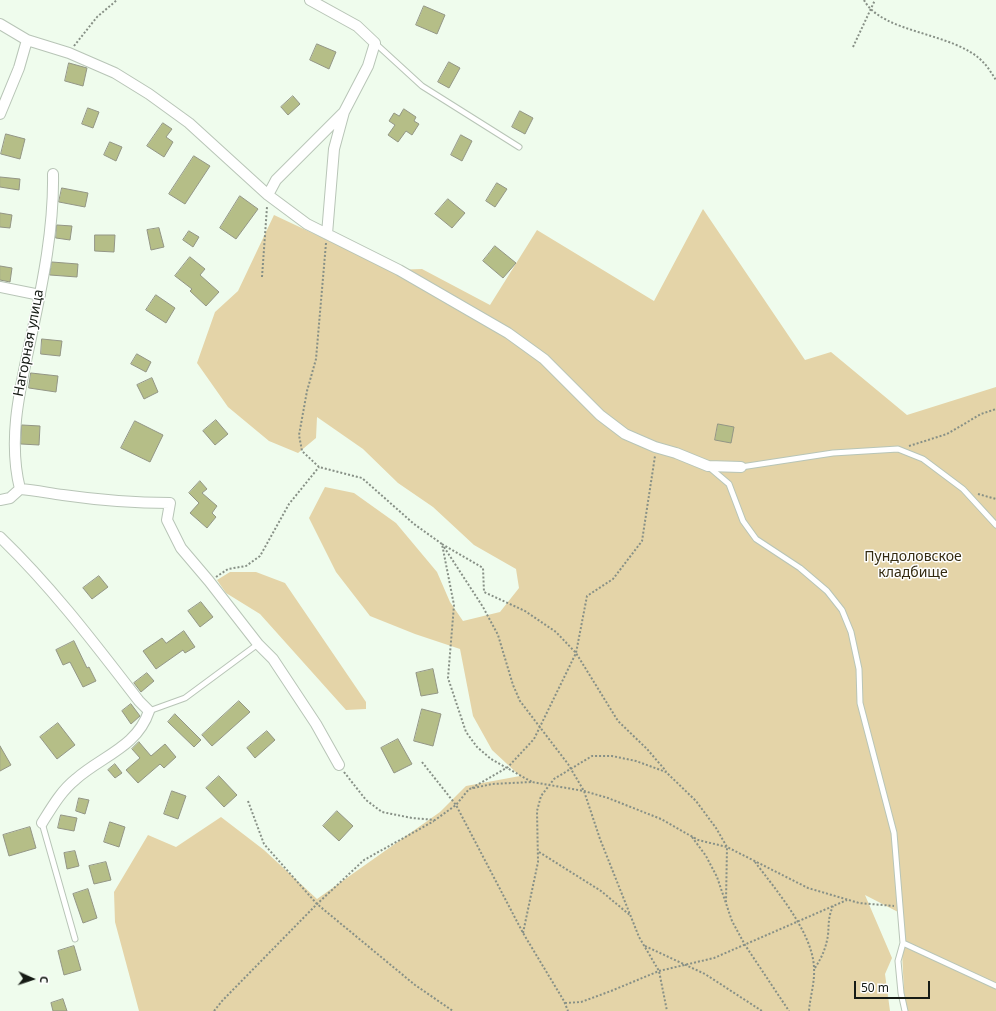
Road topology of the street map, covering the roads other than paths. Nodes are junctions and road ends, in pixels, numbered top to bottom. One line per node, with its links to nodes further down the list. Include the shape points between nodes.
1 (310, 0): 4 (street, via 357,26)
2 (0, 24): 3 (street)
3 (27, 40): 6 (street, via 20,68); 9 (street, via 69,53 115,73 149,94 189,123)
4 (375, 43): 5 (street, via 368,66); 7 (lane, via 422,86)
5 (344, 112): 9 (street, via 276,180); 10 (street, via 334,149)
6 (0, 114)
7 (519, 147)
8 (53, 174): 12 (street, Нагорная улица, via 53,206)
9 (268, 195): 10 (street, via 308,224)
10 (327, 234): 13 (street, via 399,270 508,333 544,359 600,415 625,434)
11 (0, 287): 12 (street)
12 (40, 295): 15 (street, Нагорная улица, via 15,416 16,473)
13 (708, 466): 14 (street); 24 (lane, via 729,484 743,521 756,539 800,568 827,591 842,610 853,639 859,669 860,703 894,833)
14 (741, 467): 17 (lane, via 833,453 898,449 923,459 963,489)
15 (20, 489): 16 (street, via 10,498); 19 (street, via 134,503 170,503 167,520 181,548)
16 (0, 500)
17 (996, 525)
18 (0, 537): 20 (street, via 56,596 138,702)
19 (258, 644): 20 (lane, via 185,698); 21 (street, via 282,672)
20 (149, 711): 22 (street, via 144,724 129,742 76,779 60,795)
21 (339, 765)
22 (42, 823): 23 (lane)
23 (75, 939)
24 (904, 943): 25 (lane); 26 (lane, via 898,961 900,993)
25 (996, 986)
26 (905, 1011)

